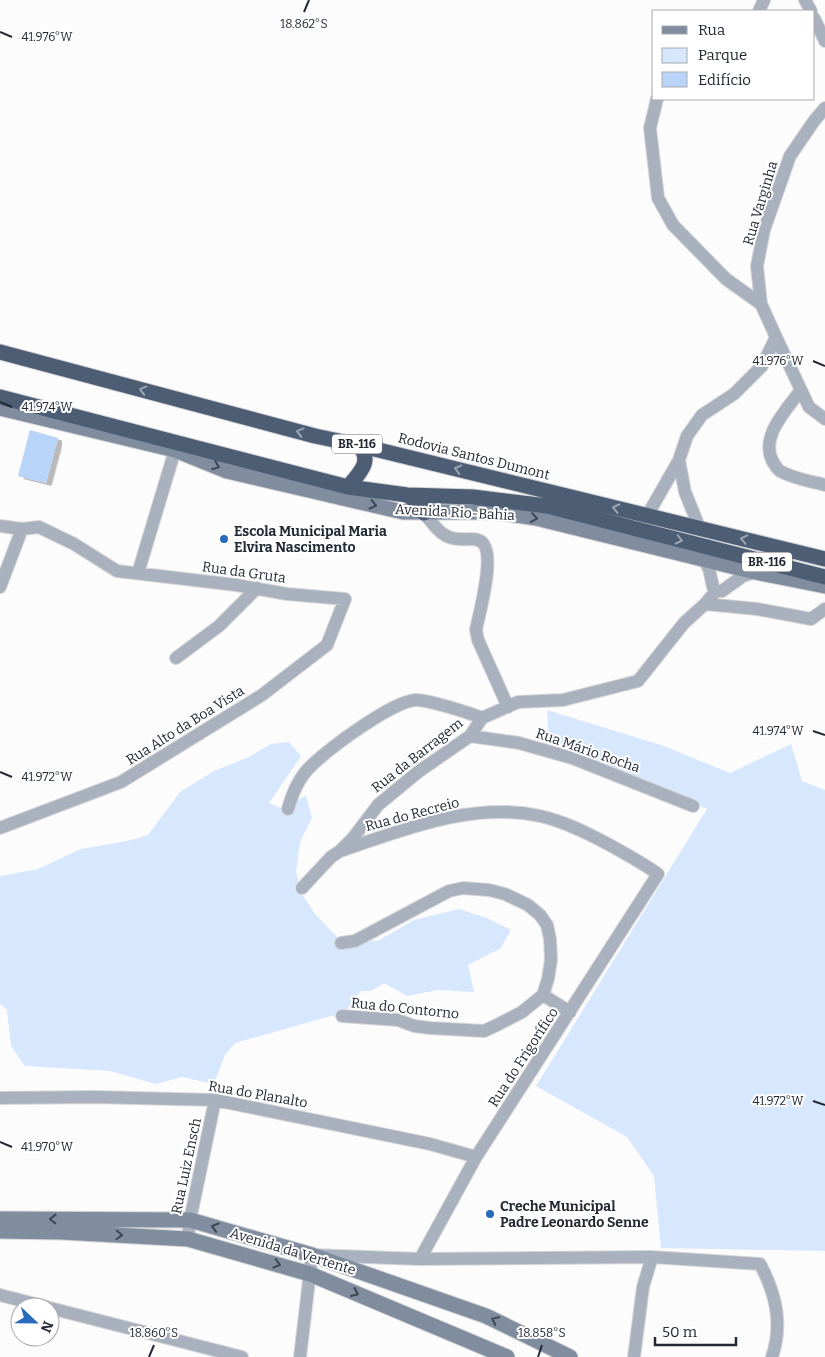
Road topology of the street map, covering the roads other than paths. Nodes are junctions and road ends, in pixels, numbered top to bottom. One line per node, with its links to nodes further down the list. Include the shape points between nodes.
1 (815, 20): 2 (street)
2 (825, 41)
3 (657, 100): 5 (street, via 650,128 658,198 673,225 726,279)
4 (825, 108): 5 (street, Rua Varginha, via 790,156 764,230 757,266)
5 (762, 304): 6 (street, Rua Varginha)
6 (776, 337): 8 (street, Rua Varginha); 14 (street, via 762,366 734,394 702,415 687,436)
7 (0, 352): 12 (highway, Rodovia Santos Dumont / BR-116, one-way to 7)
8 (801, 390): 11 (street, Rua Varginha, via 809,407); 15 (street, via 783,413 770,439 769,449 778,470 794,478)
9 (0, 397): 16 (highway, BR-116)
10 (0, 408): 13 (street, Avenida Rio-Bahia)
11 (825, 419)
12 (358, 445): 16 (highway, via 364,450 366,461 361,472); 19 (highway, Rodovia Santos Dumont / BR-116, one-way to 12)
13 (175, 450): 16 (street, Avenida Rio-Bahia, one-way to 16, via 227,471); 26 (street)
14 (679, 460): 19 (street); 21 (street, via 685,492)
15 (825, 485)
16 (338, 489): 17 (highway, BR-116); 18 (street, Avenida Rio-Bahia, one-way to 18, via 403,512)
17 (407, 495): 18 (highway, via 420,504); 27 (highway, BR-116, one-way to 27, via 473,497 547,506)
18 (424, 513): 23 (street, Avenida Rio-Bahia, one-way to 23, via 494,512 536,518); 36 (street, via 441,534 457,540 476,539 487,548 489,562 476,630)
19 (647, 516): 21 (highway, Rodovia Santos Dumont / BR-116)
20 (0, 526): 22 (street, Rua da Gruta)
21 (700, 529): 24 (highway, Rodovia Santos Dumont / BR-116, one-way to 21)
22 (22, 530): 26 (street, Rua da Gruta, via 39,527 117,571); 29 (street)
23 (703, 558): 25 (street, Avenida Rio-Bahia); 31 (street)
24 (825, 559)
25 (755, 572): 28 (street, Avenida Rio-Bahia); 31 (street, Rua da Barragem, via 743,576 722,591)
26 (138, 573): 30 (street, Rua da Gruta)
27 (825, 577)
28 (825, 586)
29 (0, 587)
30 (257, 588): 32 (street, Rua da Gruta, via 287,594); 35 (street, via 219,626)
31 (716, 591): 33 (street, Rua da Barragem)
32 (345, 598): 41 (street, Rua Alto da Boa Vista, via 327,644 262,696 121,782)
33 (705, 604): 34 (street, via 811,618); 36 (street, Rua da Barragem, via 684,623 638,681 563,700 518,702)
34 (825, 609)
35 (176, 658)
36 (508, 707): 37 (street, Rua da Barragem)
37 (482, 718): 38 (street, Rua da Barragem); 40 (street, via 418,700 403,703 371,720 311,766 298,784)
38 (470, 736): 39 (street, Rua Mário Rocha, via 519,743 572,758); 42 (street, Rua da Barragem, via 378,805)
39 (693, 806)
40 (288, 809)
41 (0, 828)
42 (340, 851): 43 (street, Rua do Recreio, via 457,816 518,813 539,816 581,830 639,860); 44 (street, Rua da Barragem, via 331,856)
43 (658, 874): 47 (street, Rua do Frigorífico)
44 (302, 888)
45 (341, 943): 46 (street, via 355,941 449,891 463,888 497,892 528,905 547,925 551,960)
46 (543, 995): 47 (street); 48 (street, Rua do Contorno, via 522,1012 484,1031 430,1028 398,1020)
47 (570, 1012): 51 (street, Rua do Frigorífico)
48 (342, 1016)
49 (0, 1098): 50 (street, Rua do Planalto)
50 (215, 1100): 51 (street, Rua do Planalto, via 430,1144); 53 (street, Rua Luiz Ensch)
51 (476, 1157): 58 (street, Rua do Frigorífico)
52 (0, 1219): 53 (street, Avenida da Vertente, one-way to 52)
53 (190, 1220): 55 (street, Rua Luiz Ensch); 56 (street, Avenida da Vertente, one-way to 53)
54 (0, 1232): 55 (street, Avenida da Vertente, one-way to 55)
55 (188, 1239): 59 (street, Avenida da Vertente, one-way to 59)
56 (312, 1255): 58 (street); 59 (street); 64 (street, Avenida da Vertente, one-way to 56, via 486,1316)
57 (652, 1257): 58 (street); 65 (street, via 644,1287); 66 (street, via 760,1264 777,1309 777,1343)
58 (420, 1259)
59 (310, 1274): 62 (street); 63 (street, Avenida da Vertente, one-way to 63)
60 (60, 1310): 61 (street)
61 (242, 1357)
62 (300, 1357)
63 (507, 1357)
64 (570, 1357)
65 (634, 1357)
66 (772, 1357)

